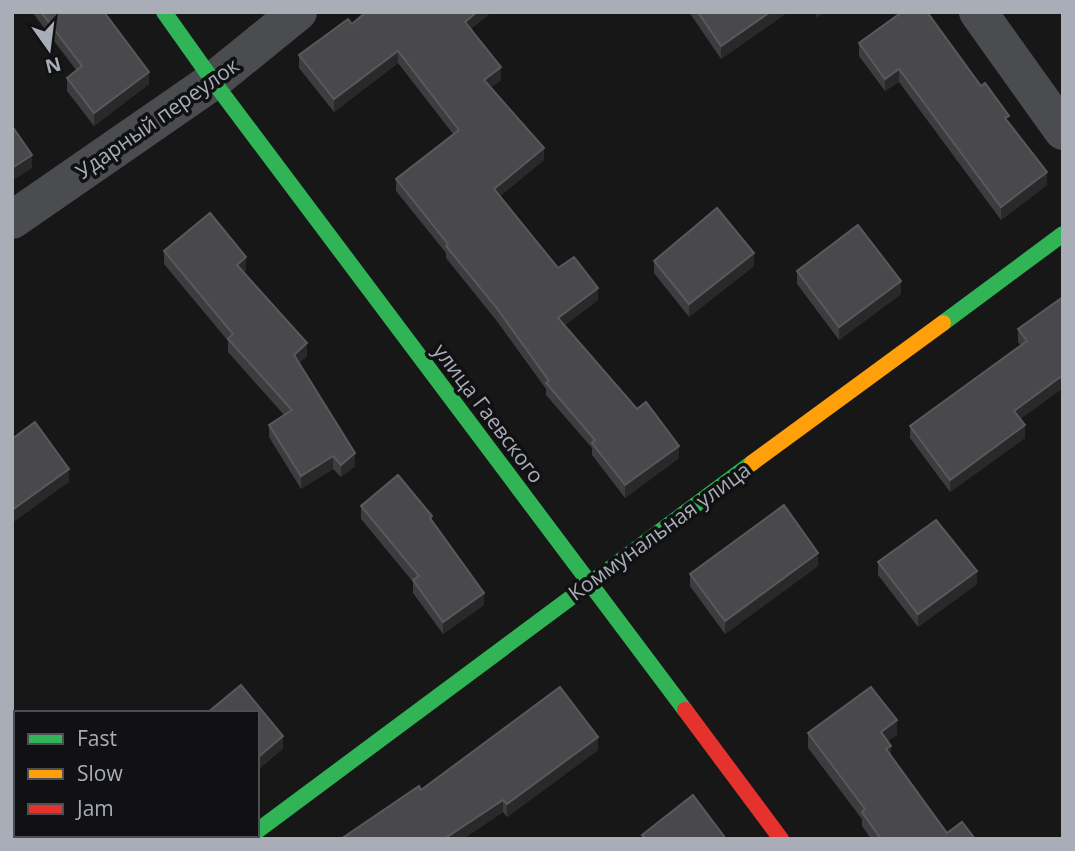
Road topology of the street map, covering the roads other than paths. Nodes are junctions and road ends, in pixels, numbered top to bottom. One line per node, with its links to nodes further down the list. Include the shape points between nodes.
1 (164, 12): 4 (main road, улица Гаевского)
2 (298, 12): 4 (street, Ударный переулок)
3 (978, 12): 5 (street)
4 (213, 81): 6 (street, Ударный переулок); 8 (main road, улица Гаевского)
5 (1063, 131)
6 (12, 220)
7 (1063, 234): 8 (main road, Коммунальная улица)
8 (589, 583): 9 (main road, Коммунальная улица); 10 (main road, улица Гаевского)
9 (259, 830)
10 (781, 839)

